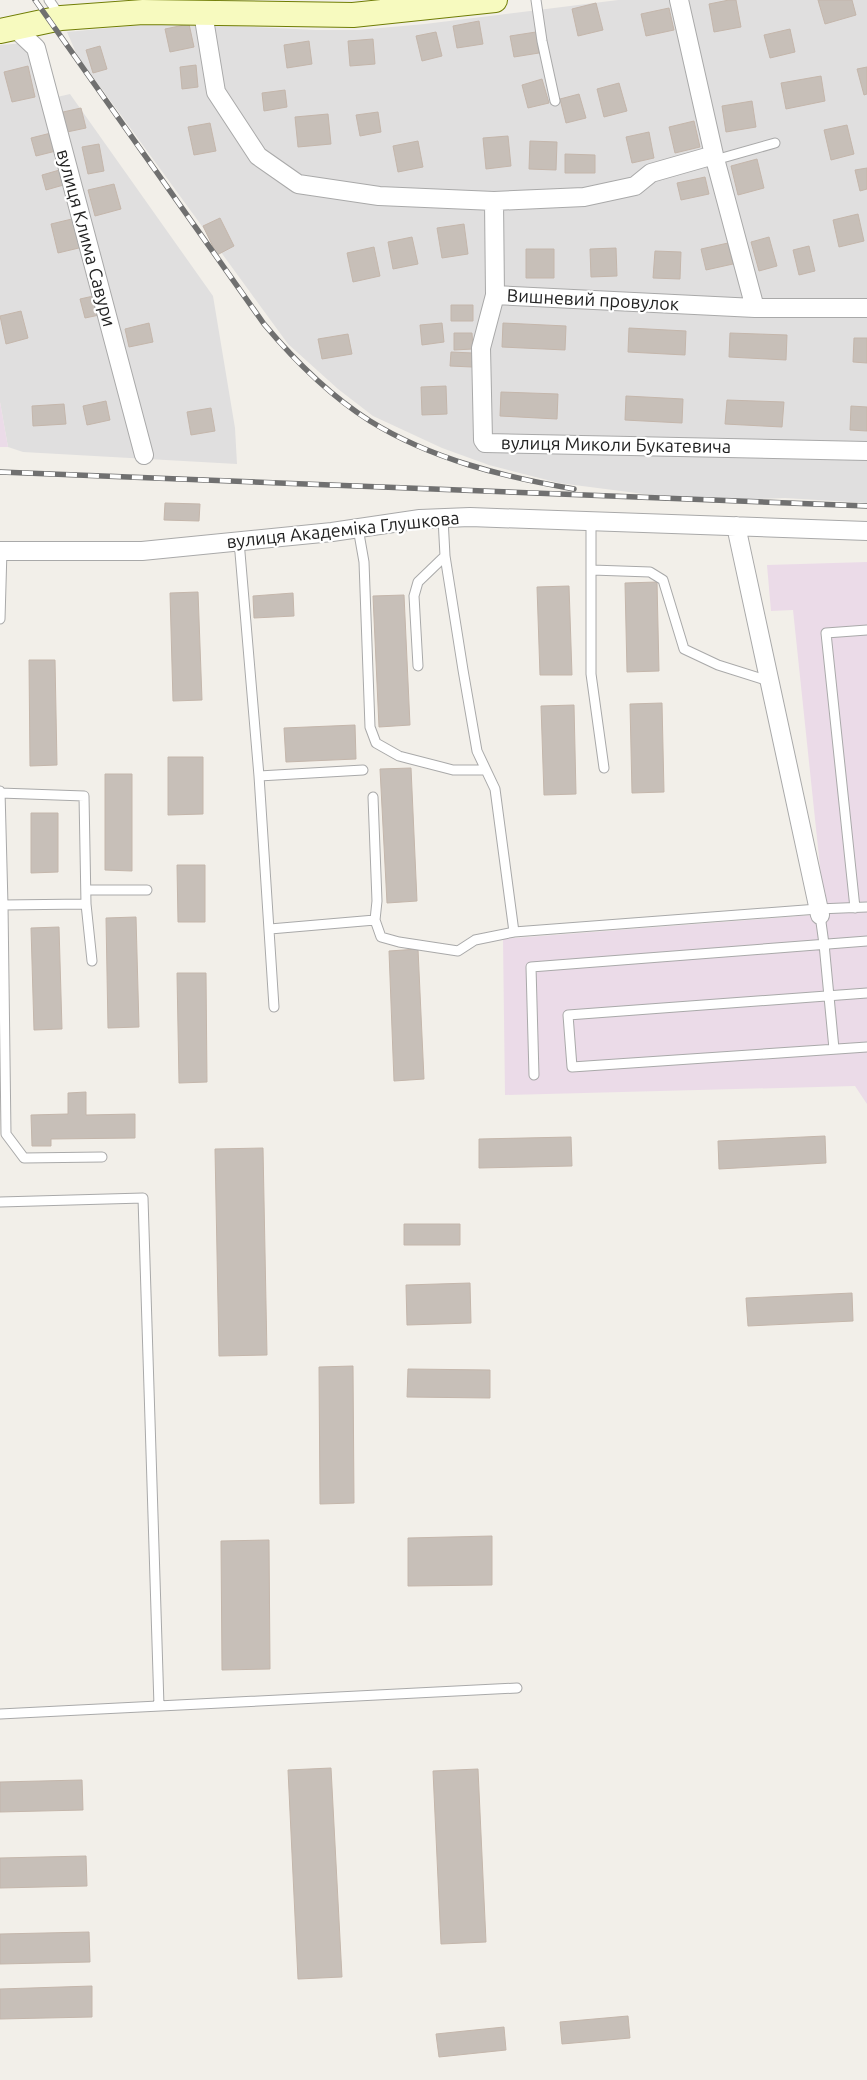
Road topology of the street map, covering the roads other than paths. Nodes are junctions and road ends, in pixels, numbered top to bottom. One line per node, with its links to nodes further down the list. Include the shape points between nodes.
1 (490, 0): 2 (street); 5 (street)
2 (495, 0)
3 (536, 0): 10 (lane)
4 (679, 0): 12 (street)
5 (402, 5): 8 (street, via 353,15)
6 (141, 6): 7 (street); 8 (street)
7 (55, 9): 9 (street)
8 (203, 13): 13 (street, via 216,92 258,156 298,184 379,196)
9 (8, 30): 18 (street, вулиця Клима Савури, via 36,48)
10 (555, 101)
11 (776, 143): 12 (lane)
12 (714, 158): 13 (street, via 651,173 635,186 584,197); 15 (street)
13 (494, 201): 14 (street, Вишневий провулок)
14 (495, 296): 15 (street, Вишневий провулок); 17 (street, вулиця Миколи Букатевича, via 481,348 485,442)
15 (755, 308): 16 (street, Вишневий провулок)
16 (867, 308)
17 (867, 451)
18 (144, 455)
19 (444, 518): 20 (street, вулиця Академіка Глушкова); 22 (street, вулиця Академіка Глушкова); 26 (lane)
20 (591, 521): 21 (street, вулиця Академіка Глушкова); 27 (lane)
21 (736, 526): 23 (street, вулиця Академіка Глушкова); 31 (street)
22 (358, 528): 24 (street, вулиця Академіка Глушкова); 34 (lane, via 364,562 370,727 376,743 399,756 453,770)
23 (867, 531)
24 (239, 541): 25 (street, вулиця Академіка Глушкова, via 142,550); 35 (lane)
25 (1, 550): 28 (lane)
26 (445, 556): 30 (lane, via 418,582 414,596); 34 (lane, via 477,751)
27 (592, 570): 31 (lane, via 650,572 663,580 684,649 718,665); 32 (lane, via 591,674)
28 (0, 618)
29 (867, 630): 44 (lane, via 826,633)
30 (418, 666)
31 (769, 681): 45 (street)
32 (604, 768)
33 (363, 770): 35 (lane)
34 (486, 770): 48 (lane, via 495,789)
35 (259, 776): 47 (lane)
36 (0, 792): 38 (lane); 39 (lane, via 84,796)
37 (373, 797): 46 (lane)
38 (1, 862): 42 (lane)
39 (86, 890): 40 (lane); 41 (lane)
40 (147, 890)
41 (86, 904): 42 (lane); 51 (lane)
42 (4, 905): 58 (lane, via 6,1134 24,1158)
43 (867, 907): 44 (lane)
44 (855, 908): 45 (lane)
45 (819, 912): 48 (lane); 50 (lane)
46 (375, 920): 47 (lane); 48 (lane, via 381,937 458,951 475,940)
47 (270, 929): 54 (lane)
48 (514, 932)
49 (867, 941): 50 (lane)
50 (824, 944): 53 (lane); 57 (lane, via 531,967)
51 (92, 960)
52 (867, 993): 53 (lane)
53 (828, 996): 56 (lane); 56 (lane, via 568,1015 572,1067)
54 (274, 1007)
55 (867, 1047): 56 (lane)
56 (834, 1049)
57 (534, 1076)
58 (102, 1157)
59 (0, 1202): 61 (lane, via 143,1198)
60 (517, 1688): 61 (lane)
61 (159, 1706): 62 (lane)
62 (0, 1714)

